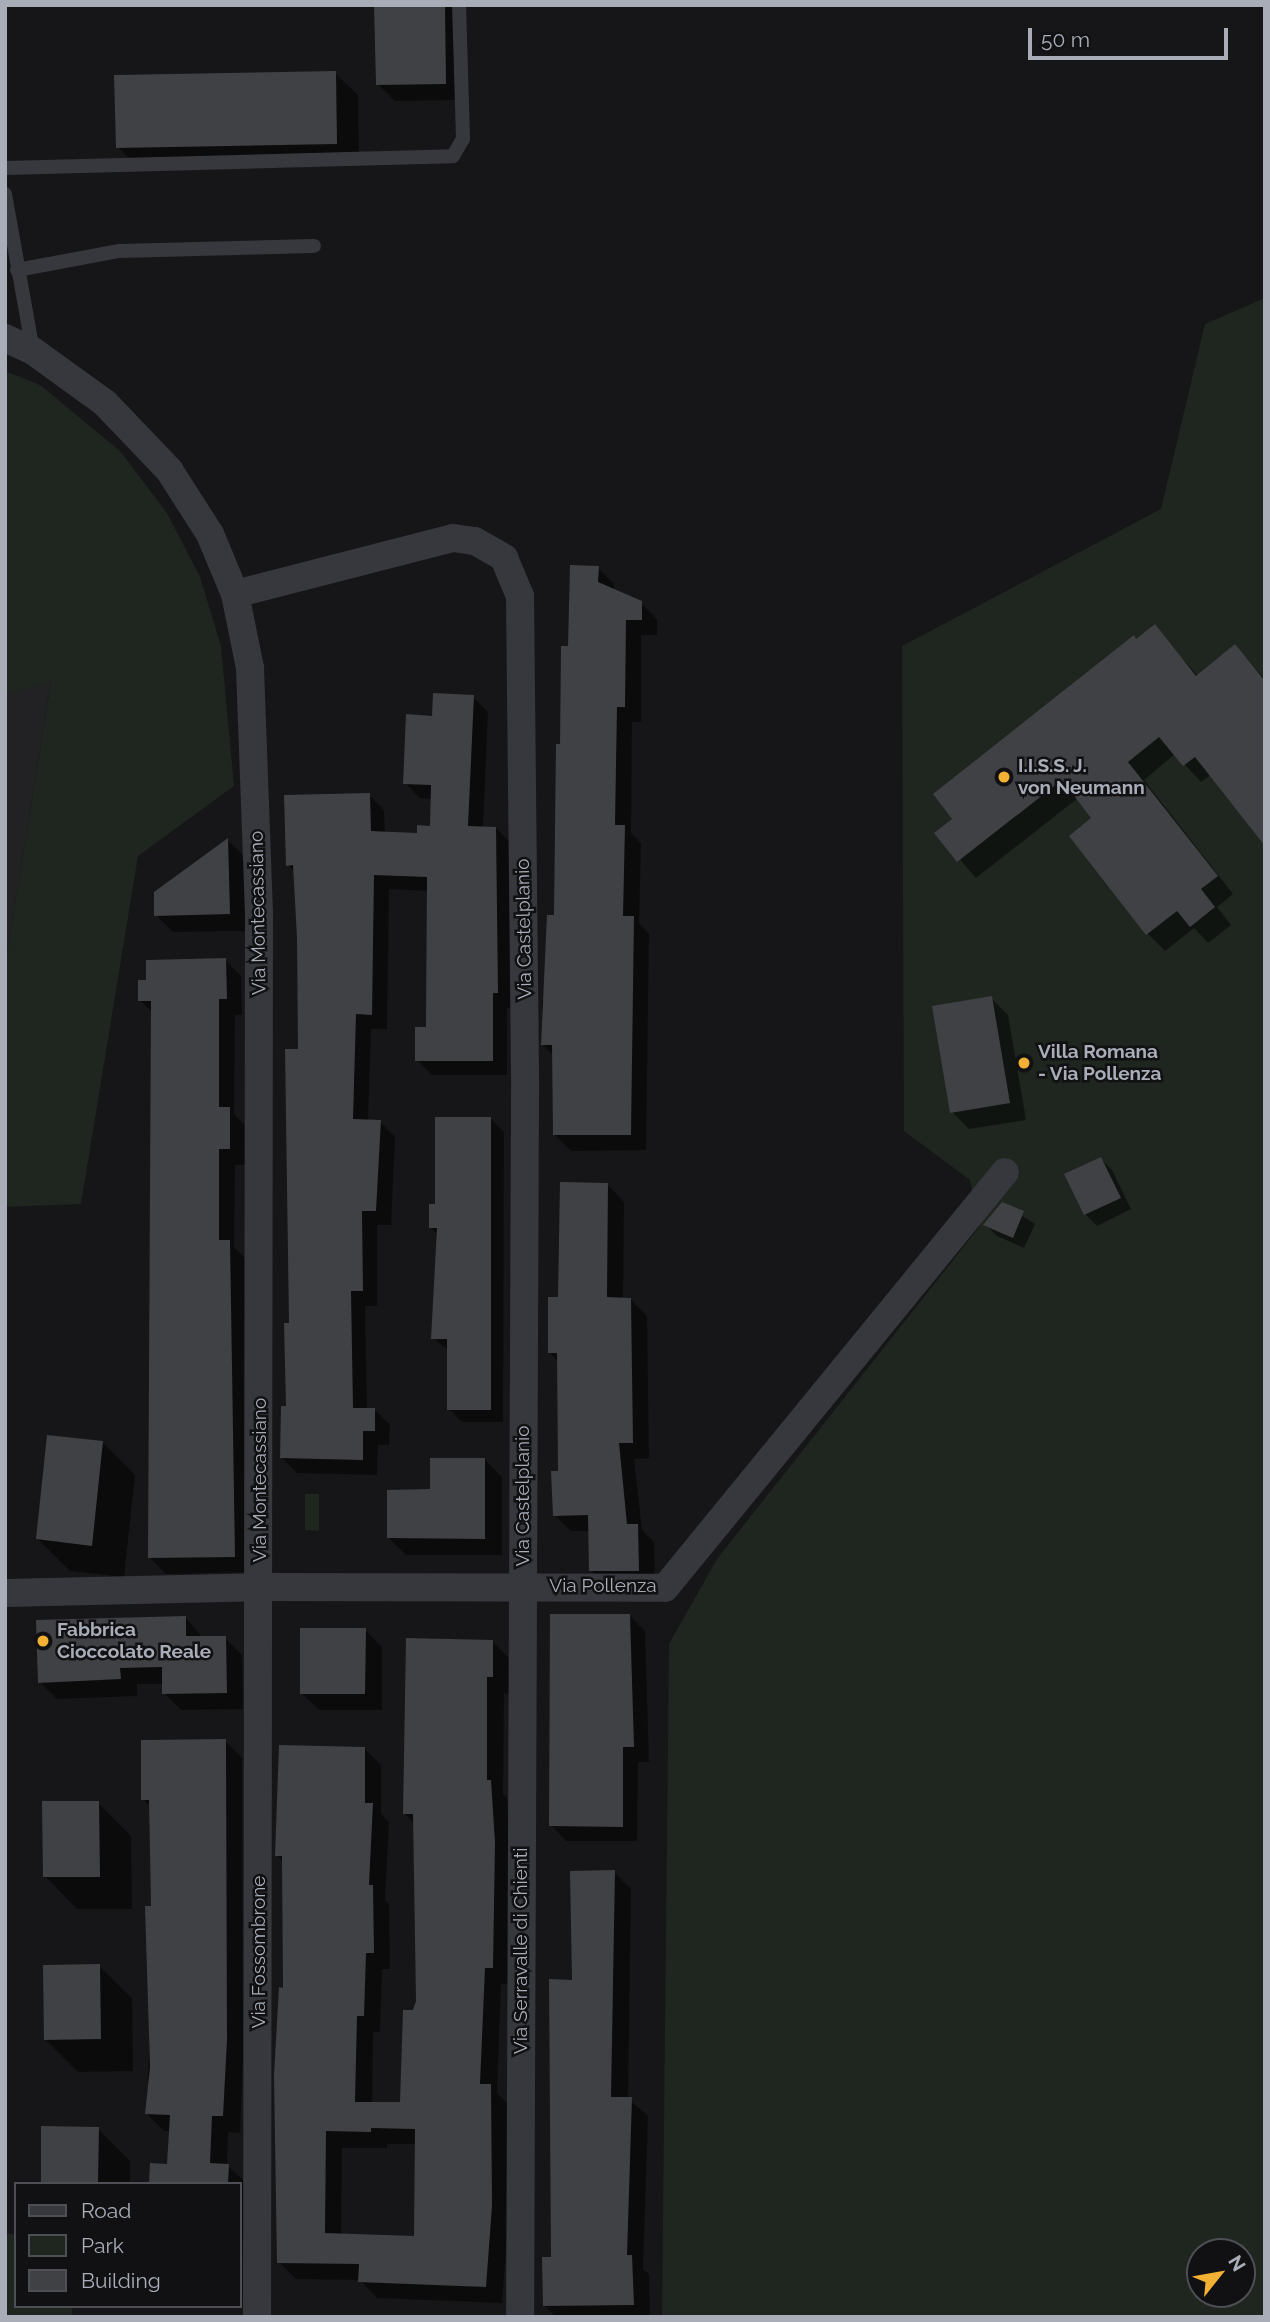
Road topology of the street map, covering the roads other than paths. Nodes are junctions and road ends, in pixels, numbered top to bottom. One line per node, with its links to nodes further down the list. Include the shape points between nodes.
1 (459, 5): 2 (lane, via 463,139 453,156)
2 (5, 168)
3 (5, 194): 5 (lane)
4 (314, 246): 5 (lane, via 119,251)
5 (17, 270): 7 (lane)
6 (5, 338): 7 (street, Via Montecassiano)
7 (33, 351): 8 (street, Via Montecassiano, via 105,403 169,470 210,534)
8 (235, 594): 10 (street, Via Castelplanio, via 453,538 493,549 504,558 517,582 525,1093); 11 (street, Via Montecassiano, via 255,720)
9 (1005, 1171): 10 (street, Via Pollenza, via 664,1588)
10 (523, 1585): 11 (street, Via Pollenza); 14 (street, Via Serravalle di Chienti)
11 (261, 1587): 12 (street, Via Pollenza); 13 (street, Via Fossombrone)
12 (5, 1593)
13 (265, 2316)
14 (520, 2317)

